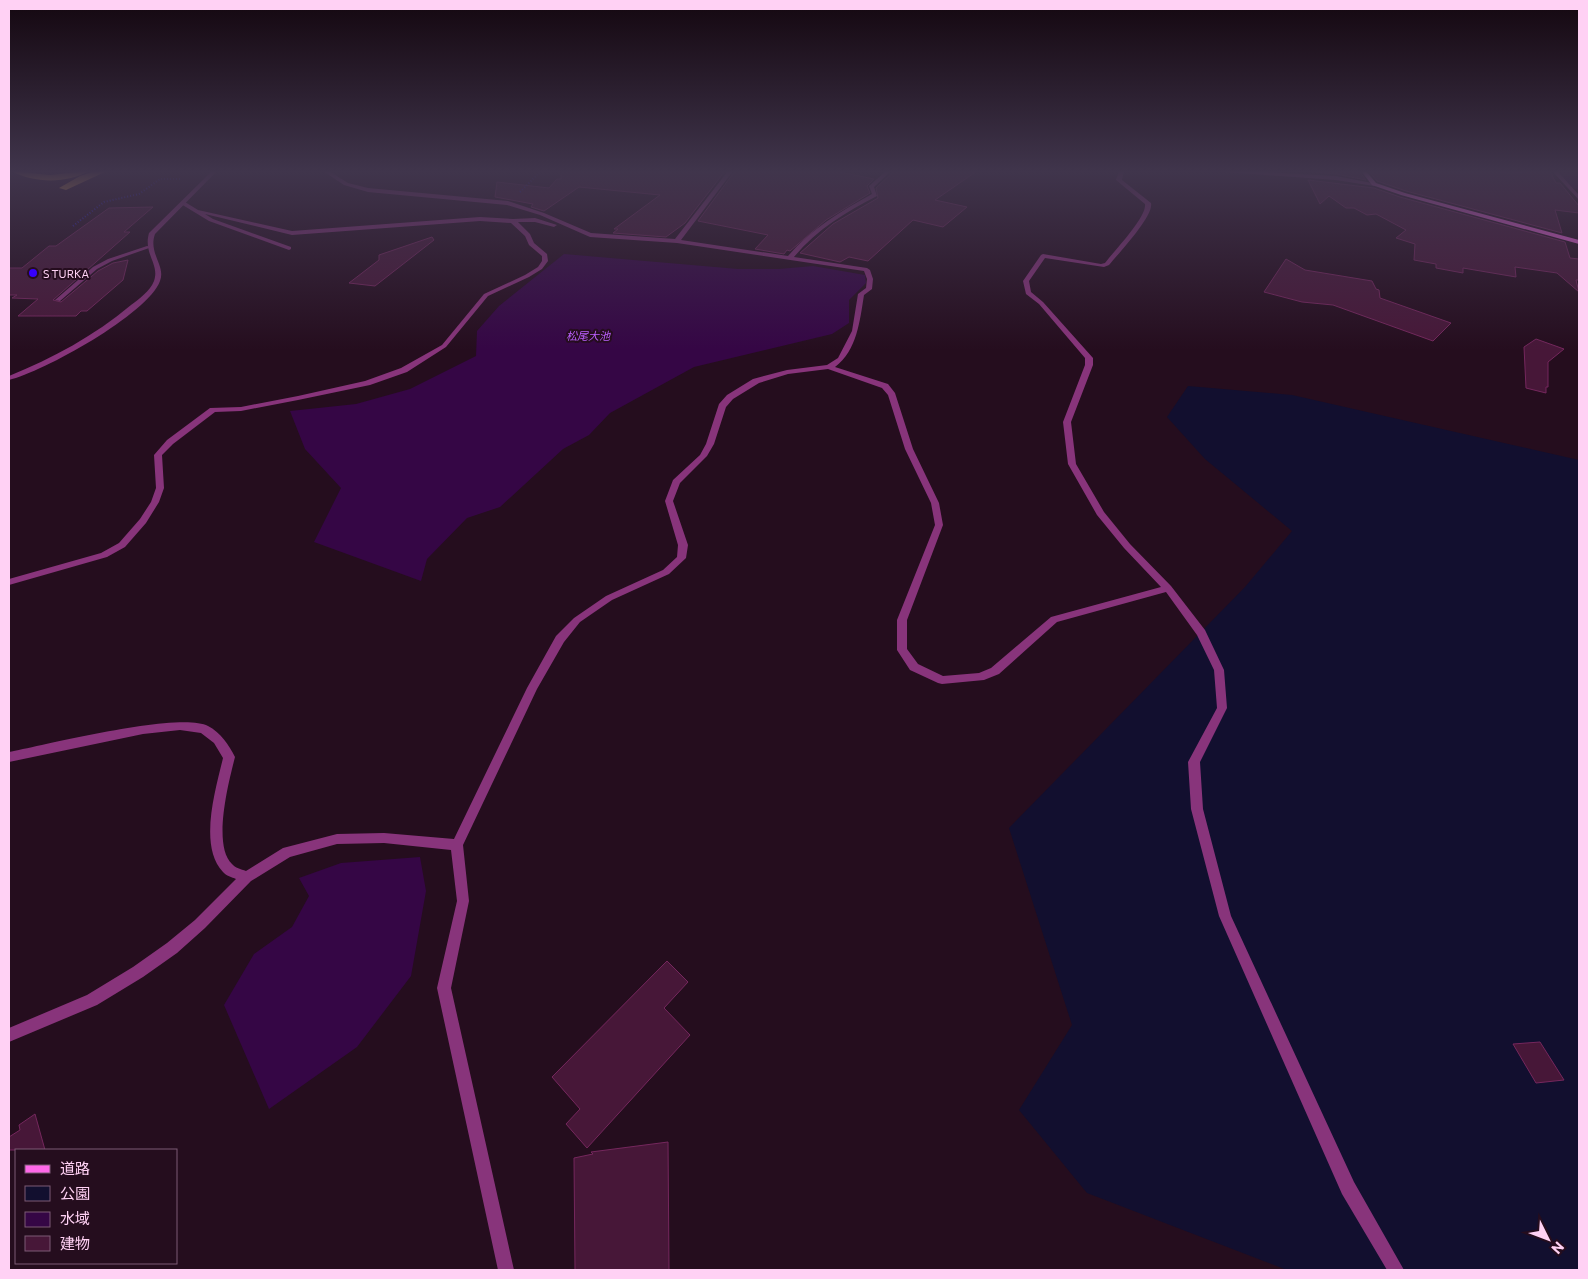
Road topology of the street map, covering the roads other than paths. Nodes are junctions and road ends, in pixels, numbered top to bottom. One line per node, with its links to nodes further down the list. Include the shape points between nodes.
1 (155, 231): 15 (street)
2 (241, 231): 16 (street)
3 (271, 231): 4 (street)
4 (323, 231)
5 (523, 231): 21 (street, via 531,244 545,255 546,261 527,276 486,295 444,346 404,370 367,384 248,408 213,410 158,455 160,488 156,502 122,545 104,555)
6 (574, 231): 12 (street)
7 (576, 231): 12 (street)
8 (685, 231): 13 (street)
9 (818, 231): 17 (street, via 798,246)
10 (1134, 231): 22 (street, via 1107,264 1096,267 1043,256 1026,281 1028,293 1089,358 1068,422 1072,464 1100,513)
11 (1538, 231): 14 (main road)
12 (579, 232): 13 (street)
13 (677, 241): 17 (street)
14 (1579, 242)
15 (149, 247): 18 (street, via 95,268); 20 (street, via 158,276 155,285 143,298 85,342)
16 (289, 248)
17 (789, 259): 19 (street, via 867,270 869,288 861,294 855,331 841,359)
18 (58, 300)
19 (829, 367): 22 (street, via 885,386 892,395 910,449 935,503 939,525 902,620 902,650 914,667 942,680 980,677 995,671 1054,619); 24 (street, via 787,372 756,381 730,397 722,406 710,444 703,456 676,482 669,501 682,545 681,558 666,572 602,603 578,620 560,639 532,688)
20 (9, 378)
21 (9, 582)
22 (1168, 588): 28 (street, via 1201,633 1219,670 1222,708 1194,762 1196,808 1225,916 1348,1188)
23 (9, 756): 25 (street, via 143,730 180,726 204,729 218,740 229,757 217,825 217,850 226,868)
24 (457, 845): 25 (street, via 384,838 337,839 287,852); 27 (street, via 463,901 444,988)
25 (247, 877): 26 (street, via 200,924 138,972 92,1000)
26 (9, 1035)
27 (506, 1270)
28 (1396, 1270)

